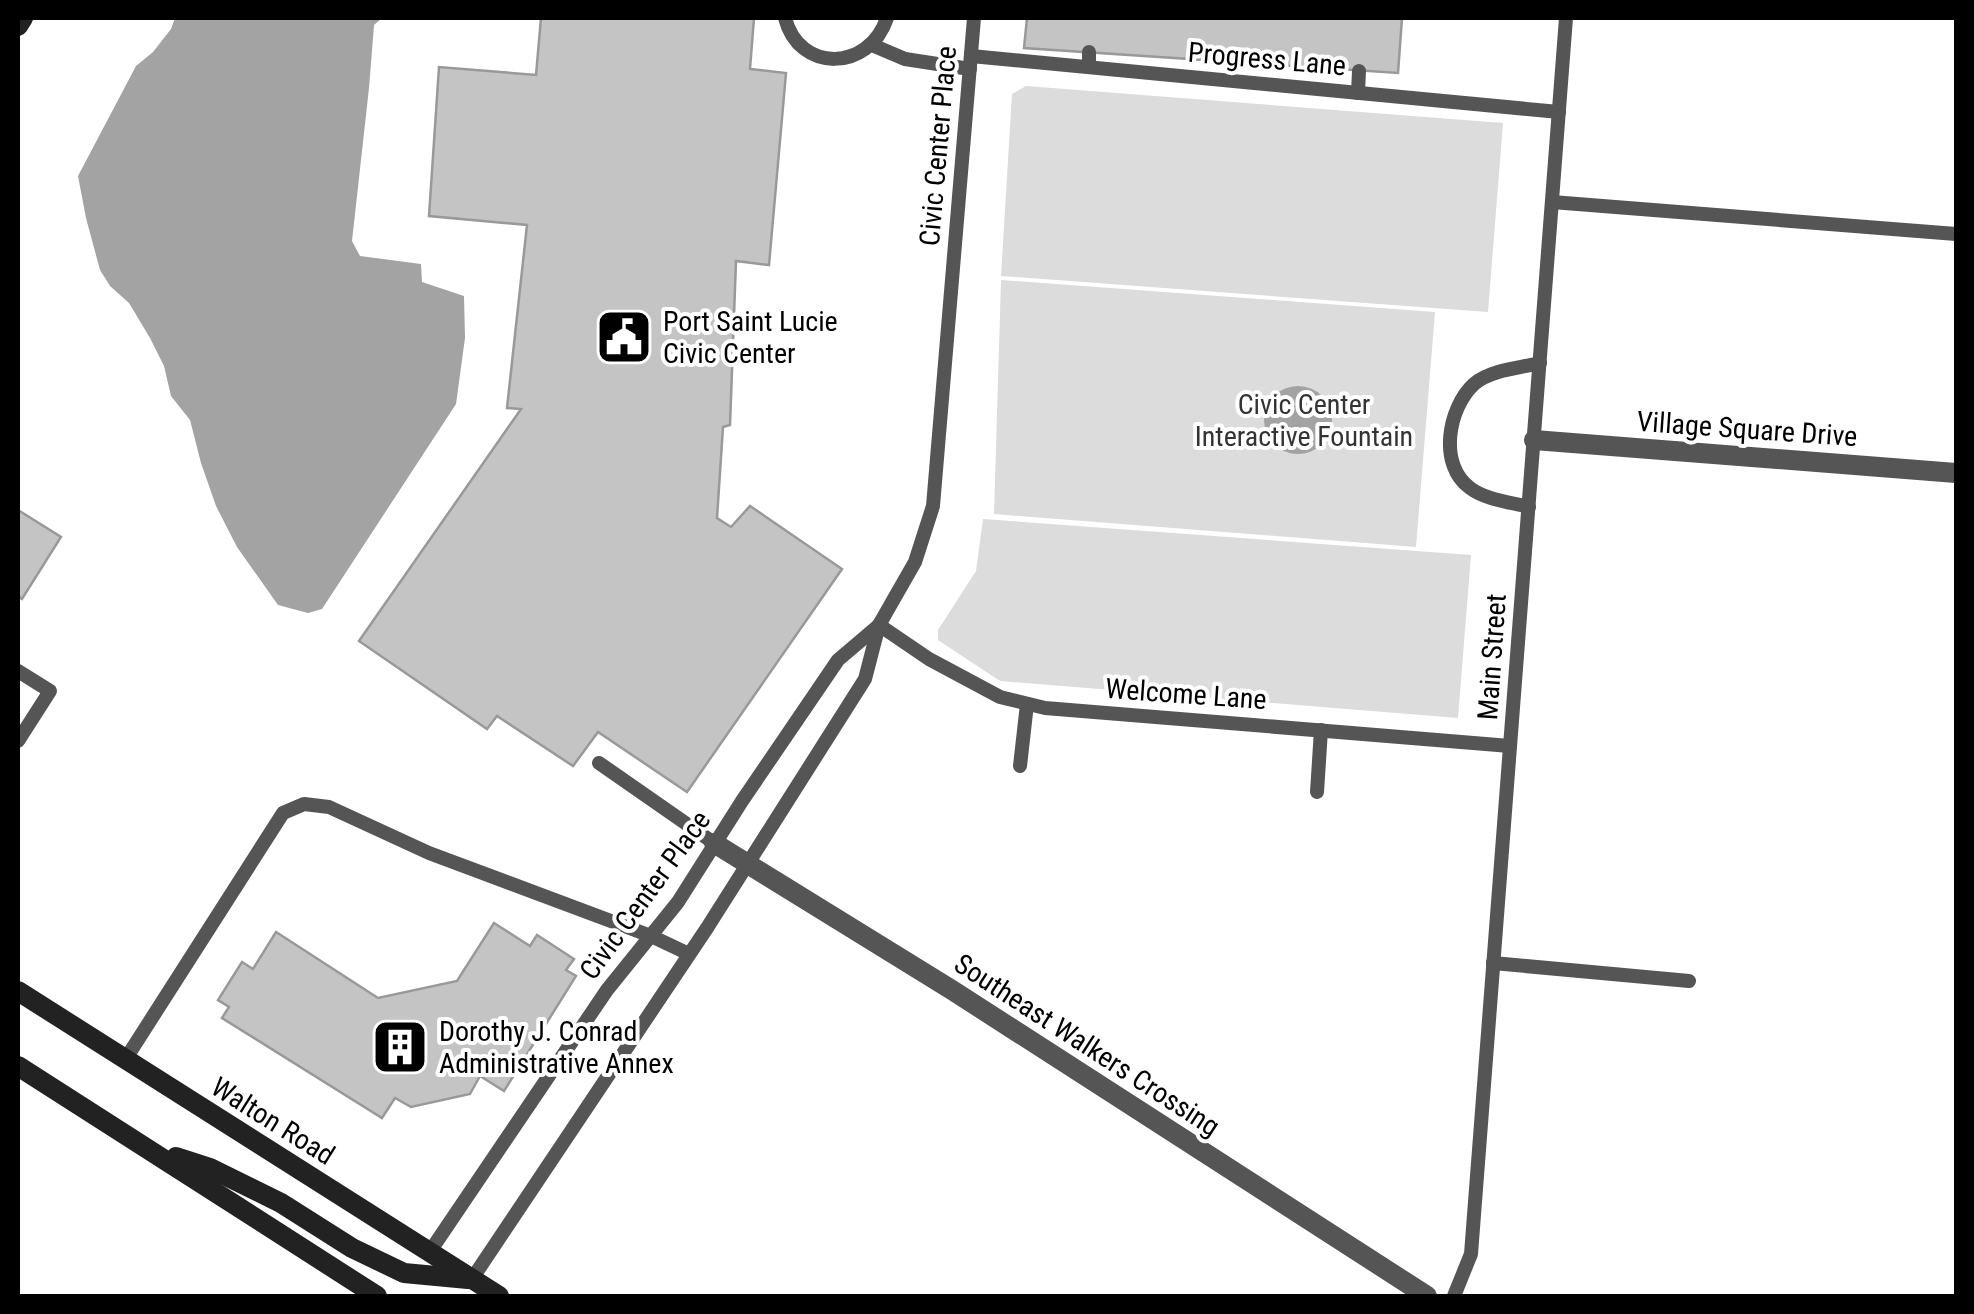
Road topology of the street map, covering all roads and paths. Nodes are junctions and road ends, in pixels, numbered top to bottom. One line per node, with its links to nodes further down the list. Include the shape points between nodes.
1 (23, 18): 6 (main road)
2 (786, 18): 7 (lane, via 795,39 824,57 840,59)
3 (886, 18): 7 (lane)
4 (974, 18): 8 (lane, Civic Center Place)
5 (1566, 18): 11 (lane, Main Street)
6 (18, 26)
7 (872, 45): 8 (lane, Progress Lane, via 905,59)
8 (970, 63): 10 (lane, Progress Lane, via 1089,60); 18 (lane, Civic Center Place, via 933,506 915,562)
9 (1359, 71): 10 (lane)
10 (1358, 93): 11 (lane, Progress Lane)
11 (1559, 112): 12 (lane, Main Street)
12 (1552, 202): 13 (lane); 14 (lane, Main Street)
13 (1956, 234)
14 (1540, 363): 15 (lane, Main Street); 17 (lane, via 1474,384 1459,404 1449,438 1454,469 1468,487)
15 (1534, 440): 16 (street, Village Square Drive); 17 (lane, Main Street)
16 (1956, 473)
17 (1528, 507): 23 (lane, Main Street)
18 (878, 626): 20 (lane, Welcome Lane, via 986,689); 27 (lane, Civic Center Place, via 838,660); 28 (lane, Civic Center Place, via 865,679)
19 (18, 671): 22 (lane, via 50,691)
20 (1027, 704): 21 (lane, Welcome Lane); 25 (lane)
21 (1321, 730): 23 (lane, Welcome Lane); 26 (lane)
22 (18, 742)
23 (1510, 746): 31 (lane, Main Street)
24 (598, 764): 27 (lane)
25 (1020, 766)
26 (1317, 792)
27 (714, 843): 28 (street, Southeast Walkers Crossing); 29 (lane, Civic Center Place)
28 (749, 863): 30 (lane, Civic Center Place); 41 (street, Southeast Walkers Crossing)
29 (651, 936): 30 (lane); 34 (lane, via 429,853 329,807 304,804 284,813); 37 (lane, Civic Center Place)
30 (689, 954): 38 (lane, Civic Center Place)
31 (1493, 963): 32 (lane); 42 (lane, Main Street, via 1471,1254)
32 (1689, 980)
33 (18, 991): 34 (main road, Walton Road)
34 (126, 1060): 37 (main road, Walton Road)
35 (18, 1066): 36 (main road)
36 (146, 1147): 38 (main road, via 282,1203 404,1273); 39 (main road)
37 (430, 1253): 38 (main road, Walton Road)
38 (472, 1280): 40 (main road, Walton Road)
39 (376, 1296)
40 (499, 1296)
41 (1427, 1296)
42 (1454, 1296)

